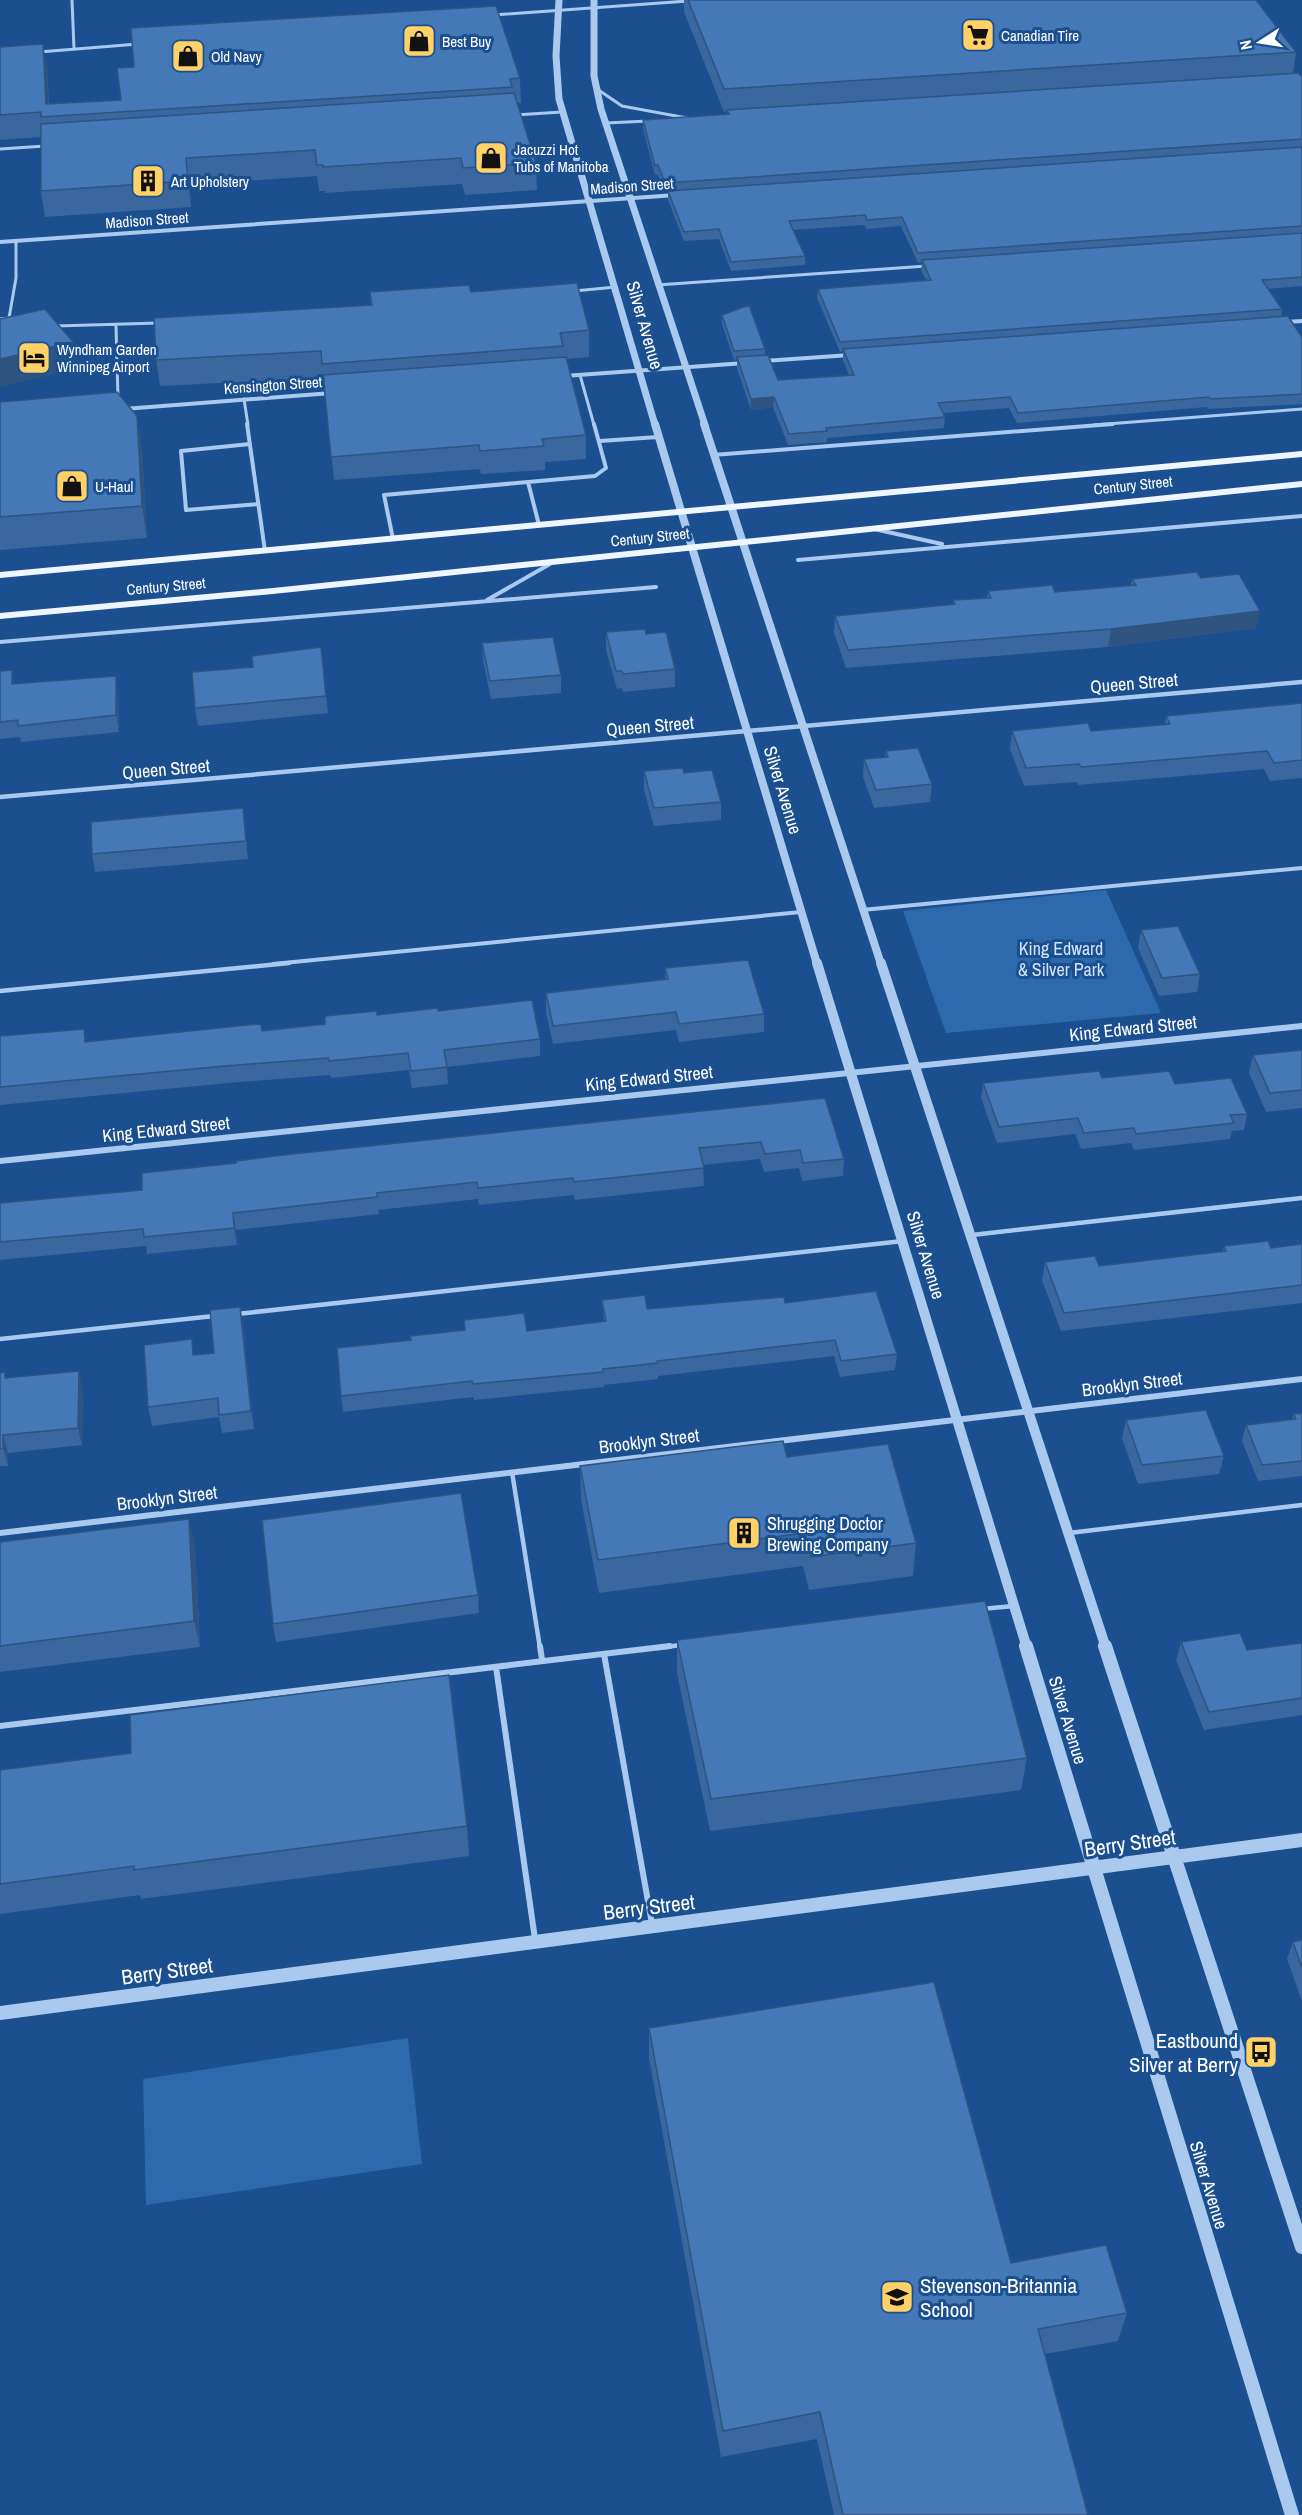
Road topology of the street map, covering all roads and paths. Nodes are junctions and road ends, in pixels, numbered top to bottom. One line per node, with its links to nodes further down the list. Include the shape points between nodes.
1 (72, 0): 8 (lane)
2 (559, 0): 5 (street, Silver Avenue)
3 (693, 1): 4 (lane)
4 (594, 4): 5 (lane); 10 (street, Silver Avenue)
5 (558, 10): 6 (lane); 11 (street, Silver Avenue, via 557,96)
6 (484, 16)
7 (148, 43): 8 (lane)
8 (74, 49): 9 (lane)
9 (36, 52)
10 (596, 88): 14 (lane, via 622,106 689,118); 15 (street, Silver Avenue)
11 (562, 112): 12 (lane); 20 (street, Silver Avenue)
12 (506, 116)
13 (658, 120): 15 (lane)
14 (669, 120)
15 (606, 123): 19 (street, Silver Avenue)
16 (54, 145): 17 (lane)
17 (0, 148)
18 (687, 194): 19 (street, Madison Street)
19 (630, 198): 20 (street, Madison Street); 24 (street, Silver Avenue)
20 (589, 201): 21 (street, Madison Street); 25 (street, Silver Avenue)
21 (16, 241): 22 (street, Madison Street); 27 (lane, via 16,278)
22 (0, 242)
23 (932, 266): 24 (lane)
24 (657, 285): 38 (street, Silver Avenue)
25 (616, 287): 26 (lane); 39 (street, Silver Avenue)
26 (571, 291)
27 (9, 318): 28 (lane); 29 (lane)
28 (0, 319)
29 (18, 320)
30 (1302, 321): 32 (street)
31 (164, 322): 34 (lane)
32 (1278, 323)
33 (48, 326): 34 (lane)
34 (116, 326): 43 (lane)
35 (852, 355): 36 (street)
36 (758, 362)
37 (746, 363): 38 (street)
38 (685, 367): 39 (street); 51 (street, Silver Avenue)
39 (640, 371): 40 (street); 47 (street, Silver Avenue)
40 (580, 375): 41 (street); 48 (lane)
41 (557, 377)
42 (337, 393): 44 (street, Kensington Street)
43 (118, 399)
44 (244, 399): 46 (street, Kensington Street); 49 (lane)
45 (1302, 409): 51 (lane)
46 (118, 410)
47 (658, 437): 48 (lane); 56 (street, Silver Avenue)
48 (600, 441): 52 (lane, via 606,468 595,476)
49 (250, 444): 54 (lane); 54 (lane, via 181,451 186,510)
50 (1302, 454): 55 (main road, Century Street)
51 (713, 455): 55 (street, Silver Avenue)
52 (528, 482): 58 (lane); 60 (lane, via 384,495)
53 (1302, 484): 59 (main road, Century Street)
54 (258, 504): 64 (lane)
55 (730, 506): 56 (main road, Century Street); 61 (street, Silver Avenue)
56 (678, 511): 58 (main road, Century Street); 63 (street, Silver Avenue)
57 (1302, 516): 62 (lane)
58 (539, 525): 60 (main road, Century Street)
59 (872, 529): 61 (main road, Century Street); 62 (lane)
60 (393, 539): 64 (main road, Century Street)
61 (742, 543): 63 (main road, Century Street); 73 (street, Silver Avenue)
62 (954, 545): 65 (lane)
63 (690, 548): 66 (main road, Century Street); 74 (street, Silver Avenue)
64 (266, 552): 67 (main road, Century Street)
65 (798, 560)
66 (556, 562): 69 (lane); 70 (main road, Century Street)
67 (0, 575)
68 (656, 587): 69 (lane)
69 (482, 602): 71 (lane)
70 (0, 616)
71 (0, 642)
72 (1302, 682): 73 (street, Queen Street)
73 (802, 726): 74 (street, Queen Street); 77 (street, Silver Avenue)
74 (746, 731): 75 (street, Queen Street); 78 (street, Silver Avenue)
75 (0, 797)
76 (1302, 868): 77 (lane)
77 (862, 910): 81 (street, Silver Avenue)
78 (801, 912): 79 (lane); 82 (street, Silver Avenue)
79 (0, 991)
80 (1302, 1026): 81 (street, King Edward Street)
81 (913, 1066): 82 (street, King Edward Street); 85 (street, Silver Avenue)
82 (850, 1073): 83 (street, King Edward Street); 86 (street, Silver Avenue)
83 (0, 1161)
84 (1302, 1198): 85 (lane)
85 (969, 1235): 89 (street, Silver Avenue)
86 (903, 1241): 87 (lane); 90 (street, Silver Avenue)
87 (0, 1340)
88 (1302, 1379): 89 (street, Brooklyn Street)
89 (1027, 1412): 90 (street, Brooklyn Street); 94 (street, Silver Avenue)
90 (957, 1420): 91 (street, Brooklyn Street); 95 (street, Silver Avenue)
91 (512, 1472): 93 (street, Brooklyn Street); 99 (lane)
92 (1302, 1505): 94 (lane)
93 (0, 1533)
94 (1067, 1533): 103 (street, Silver Avenue)
95 (1014, 1605): 96 (lane); 104 (street, Silver Avenue)
96 (973, 1610)
97 (688, 1644): 98 (lane)
98 (604, 1654): 99 (lane); 105 (lane)
99 (542, 1660): 100 (lane)
100 (496, 1667): 101 (lane); 106 (lane)
101 (0, 1726)
102 (1302, 1840): 103 (street, Berry Street)
103 (1174, 1857): 104 (street, Berry Street); 108 (street, Silver Avenue)
104 (1094, 1868): 105 (street, Berry Street); 110 (street, Silver Avenue)
105 (653, 1927): 106 (street, Berry Street)
106 (535, 1942): 107 (street, Berry Street)
107 (0, 2013)
108 (1299, 2228): 109 (street, Silver Avenue)
109 (1302, 2247)
110 (1292, 2515)

